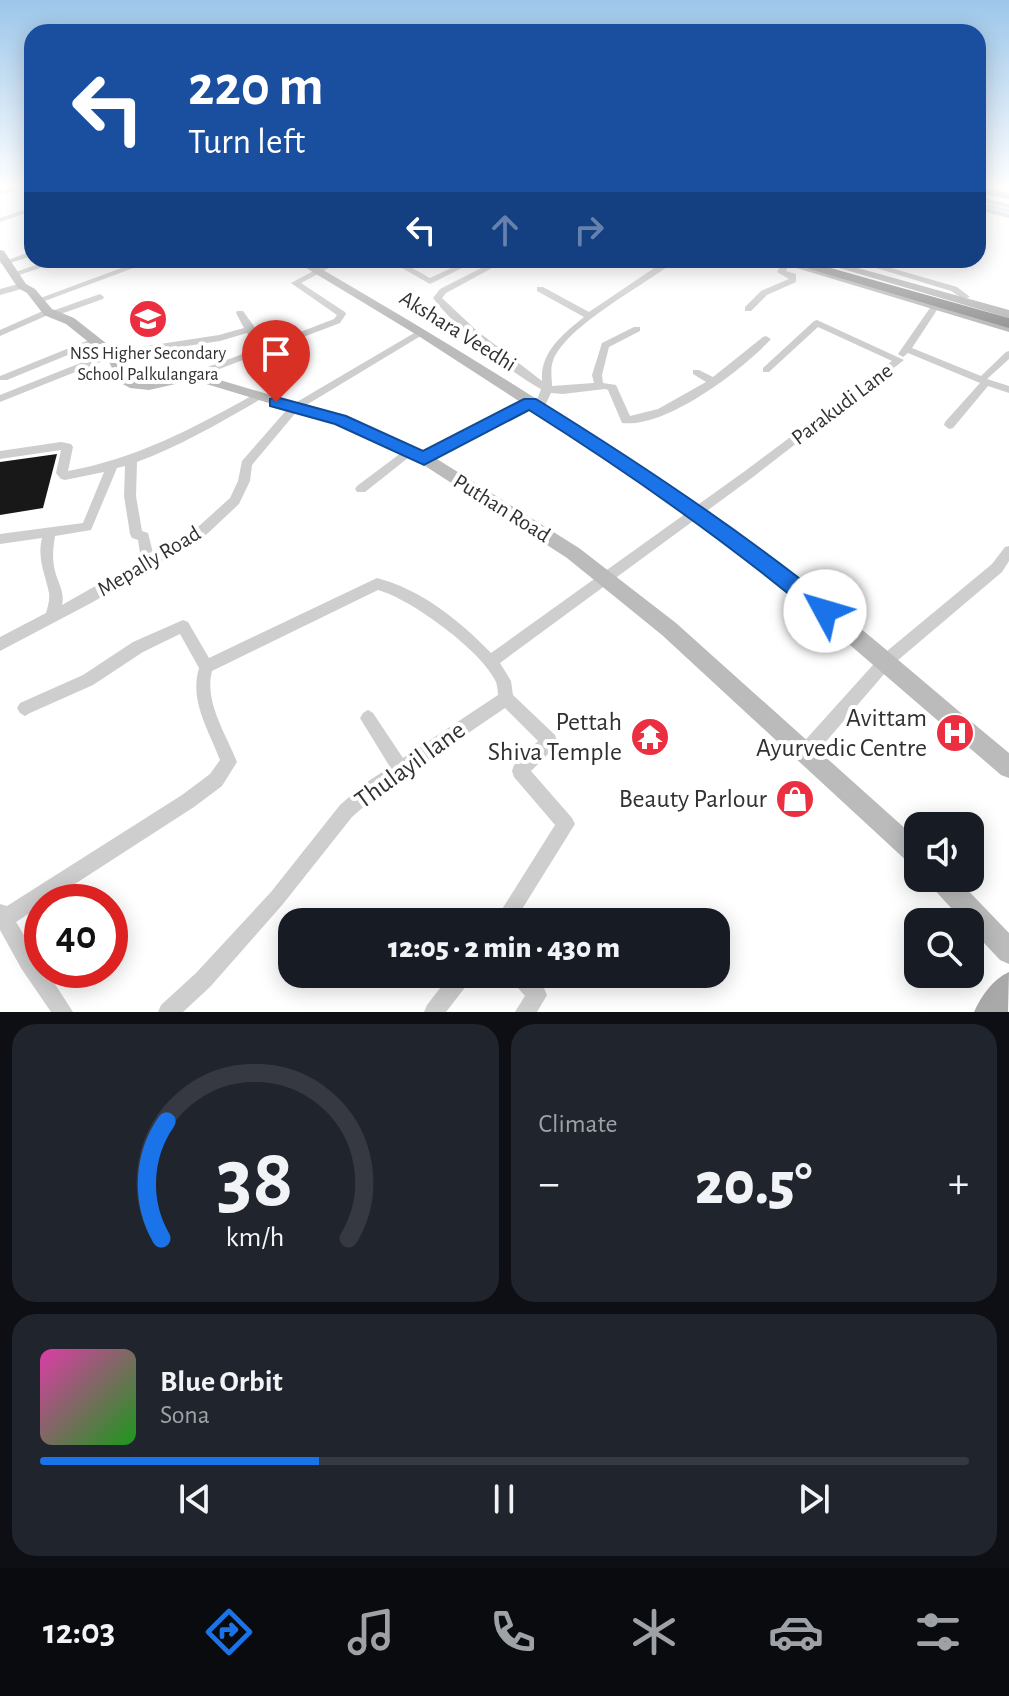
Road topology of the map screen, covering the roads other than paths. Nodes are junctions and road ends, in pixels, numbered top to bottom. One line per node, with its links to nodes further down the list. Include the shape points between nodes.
1 (8, 268): 18 (street); 23 (street)
2 (134, 268): 23 (street)
3 (405, 268): 15 (street)
4 (457, 268): 15 (street)
5 (488, 268): 16 (street)
6 (661, 268): 26 (street)
7 (781, 268): 24 (street, via 793,280 764,293)
8 (805, 268): 21 (street)
9 (808, 268): 27 (highway)
10 (831, 268): 27 (highway)
11 (842, 268): 27 (street)
12 (860, 268): 20 (street)
13 (882, 268): 20 (street)
14 (318, 269): 30 (street, Akshara Veedhi); 34 (street, via 295,285 342,317)
15 (430, 281): 16 (street)
16 (447, 289): 46 (street, via 437,298 455,320)
17 (540, 289): 26 (street)
18 (0, 292)
19 (100, 297): 23 (street)
20 (966, 297): 22 (street)
21 (935, 307): 27 (street); 35 (street)
22 (1009, 308)
23 (47, 309): 31 (street); 33 (street)
24 (748, 309)
25 (240, 313): 28 (street)
26 (591, 317): 46 (street, via 558,344 548,361)
27 (1009, 321)
28 (251, 329): 34 (street); 36 (street)
29 (637, 329): 45 (street, via 605,345)
30 (421, 332): 50 (street, Akshara Veedhi); 51 (street, Mepally Road)
31 (0, 333)
32 (766, 339): 44 (street)
33 (94, 341): 36 (street); 42 (street)
34 (261, 349): 41 (street)
35 (906, 349): 38 (street); 43 (street)
36 (111, 354): 41 (street, via 124,379 135,385); 49 (street)
37 (1009, 354): 43 (street)
38 (899, 360): 39 (street, Parakudi Lane, via 817,323); 58 (street, Parakudi Lane)
39 (766, 370)
40 (696, 372): 44 (street)
41 (193, 376): 48 (street, Puthan Road)
42 (3, 378)
43 (986, 379): 47 (street); 52 (street)
44 (714, 382): 45 (street, via 633,420 626,420 612,387)
45 (599, 386): 46 (street)
46 (550, 390): 50 (street)
47 (1009, 390)
48 (257, 397): 51 (street, Puthan Road); 55 (street)
49 (0, 399)
50 (535, 406): 54 (street); 58 (street, Akshara Veedhi)
51 (294, 408): 54 (street, Puthan Road, via 340,420); 62 (street, Mepally Road, via 246,464 235,501 203,530)
52 (949, 425)
53 (0, 455): 56 (street, via 61,446 67,447 65,476)
54 (417, 455): 57 (street); 63 (street, Puthan Road)
55 (131, 459): 56 (street); 62 (street, via 132,516 136,534 144,537)
56 (112, 466): 59 (street, via 87,527)
57 (361, 489)
58 (695, 514): 63 (street, Parakudi Lane); 66 (street, Akshara Veedhi)
59 (50, 532): 60 (street); 64 (street, via 48,569 57,596)
60 (0, 539)
61 (1009, 551): 66 (street, via 997,568)
62 (148, 563): 64 (street, Mepally Road)
63 (604, 578): 67 (street); 72 (street, Puthan Road, via 669,629)
64 (52, 618): 65 (street, Mepally Road)
65 (0, 644)
66 (886, 661): 72 (street); 73 (street, Akshara Veedhi)
67 (490, 662): 68 (street, via 468,638 393,586 377,584); 69 (street, via 504,681)
68 (206, 667): 70 (street, via 183,626 88,680); 78 (street, via 204,698 229,762 225,771 188,801)
69 (506, 698): 74 (street, Thulayil lane); 77 (street, via 549,741 520,771 566,824)
70 (25, 708)
71 (368, 718): 74 (street)
72 (805, 753): 75 (street, Puthan Road)
73 (1009, 767)
74 (401, 770): 84 (street, Thulayil lane, via 346,811 277,898)
75 (904, 843)
76 (952, 892): 79 (street)
77 (512, 908)
78 (2, 915): 83 (street)
79 (1009, 951)
80 (1009, 987): 87 (main road)
81 (452, 988): 85 (street)
82 (531, 988): 86 (street, via 537,995)
83 (63, 1012)
84 (168, 1012)
85 (434, 1012)
86 (525, 1012)
87 (989, 1012)

